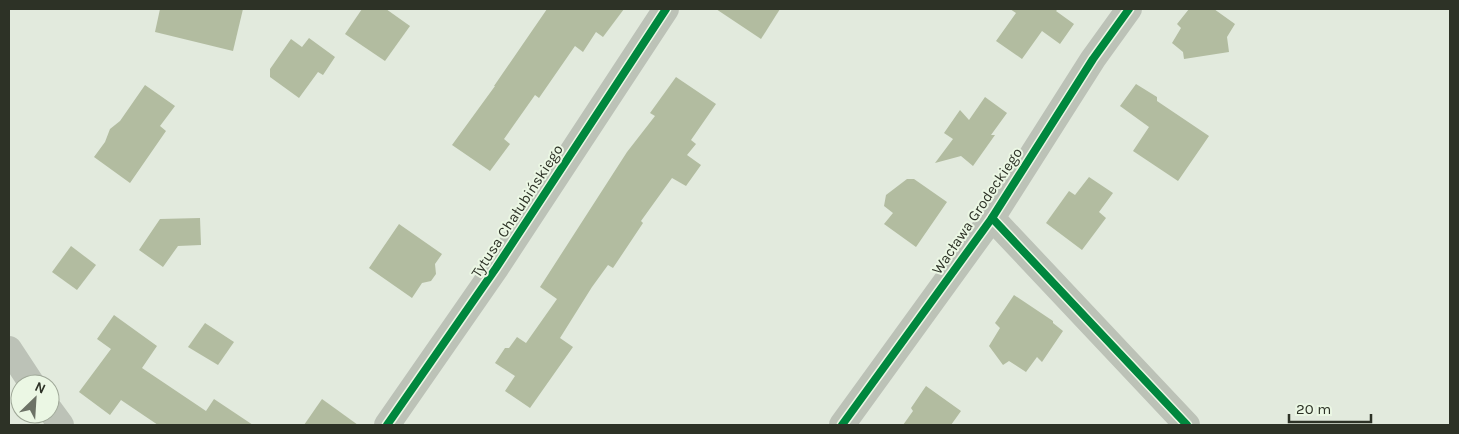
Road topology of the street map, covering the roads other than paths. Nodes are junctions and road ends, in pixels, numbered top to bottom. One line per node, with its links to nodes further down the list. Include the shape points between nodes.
1 (666, 9): 6 (street, Tytusa Chałubińskiego, via 496,268)
2 (1129, 9): 3 (street, Wacława Grodeckiego, via 1093,59)
3 (992, 218): 7 (street, Wacława Grodeckiego); 8 (street)
4 (9, 349): 5 (street)
5 (25, 374)
6 (387, 425)
7 (842, 425)
8 (1187, 425)

